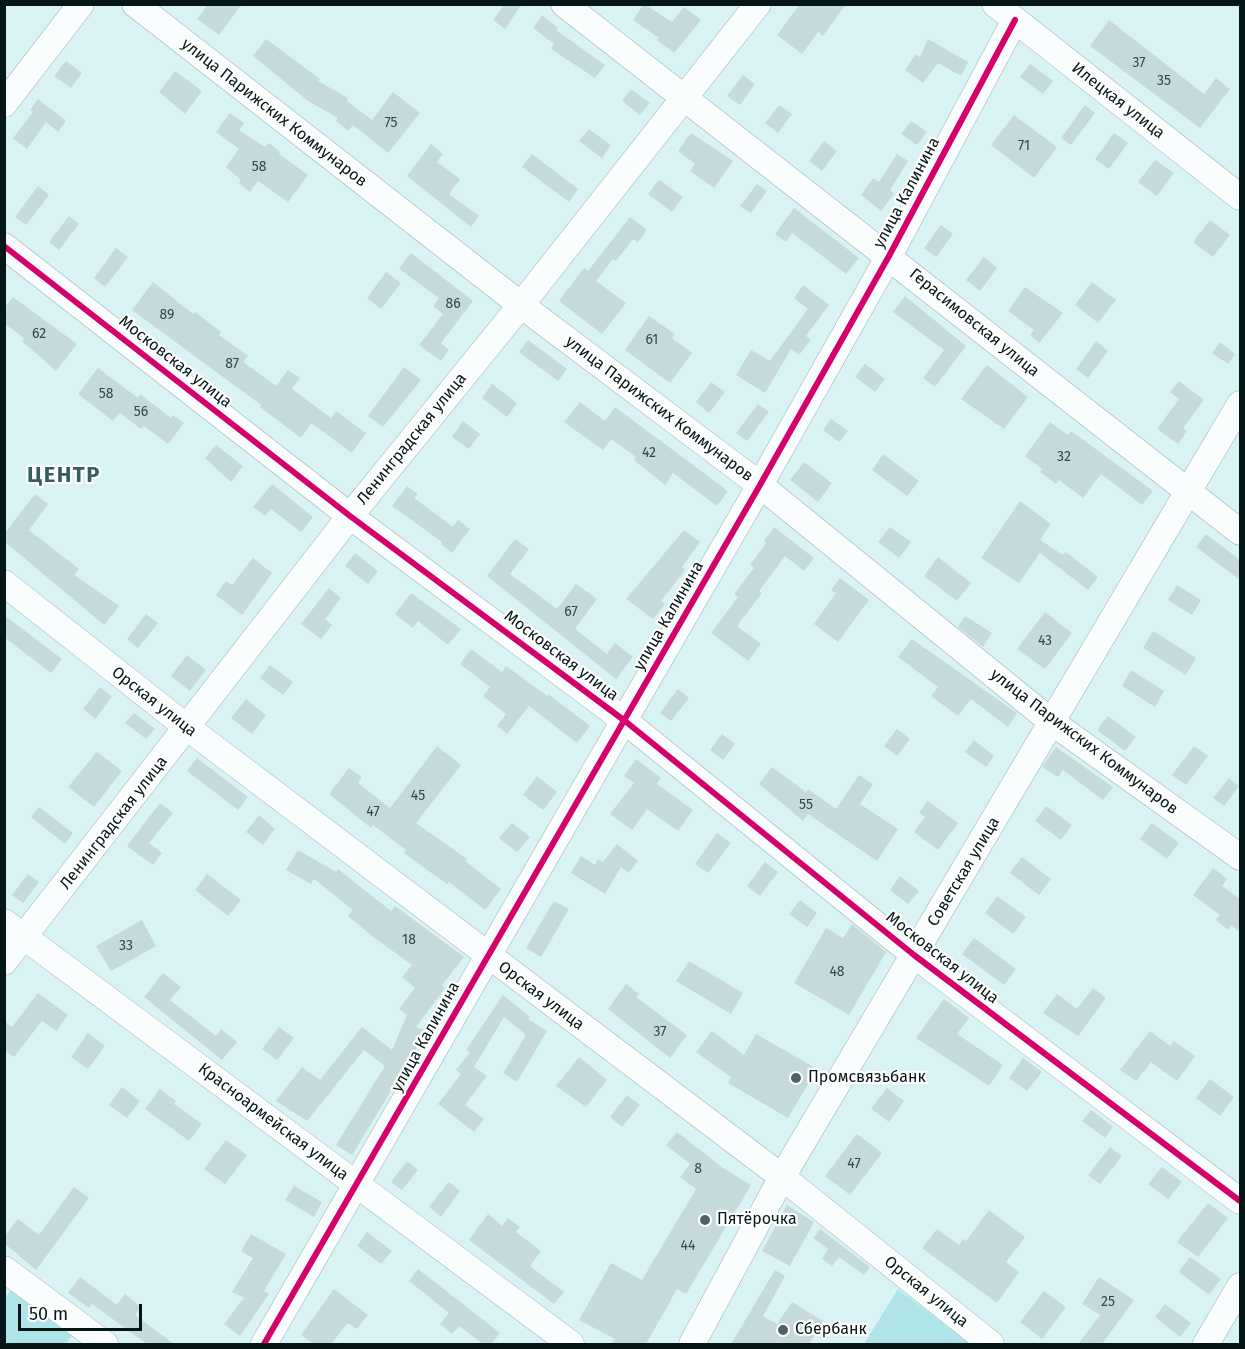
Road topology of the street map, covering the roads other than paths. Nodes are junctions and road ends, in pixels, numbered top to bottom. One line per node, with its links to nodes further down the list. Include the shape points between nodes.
1 (81, 4): 8 (street)
2 (135, 4): 12 (street, улица Парижских Коммунаров)
3 (564, 4): 7 (street, Герасимовская улица)
4 (758, 4): 7 (street, Ленинградская улица)
5 (995, 4): 6 (street, Илецкая улица)
6 (1015, 20): 9 (street, Илецкая улица); 11 (street, улица Калинина)
7 (686, 99): 11 (street, Герасимовская улица); 12 (street, Ленинградская улица)
8 (4, 104)
9 (1240, 197)
10 (4, 246): 16 (street, Московская улица)
11 (889, 256): 14 (street, улица Калинина); 15 (street, Герасимовская улица)
12 (522, 305): 14 (street, улица Парижских Коммунаров); 16 (street, Ленинградская улица)
13 (1240, 404): 15 (street, Советская улица)
14 (760, 485): 19 (street, улица Калинина); 20 (street, улица Парижских Коммунаров)
15 (1186, 492): 17 (street, Герасимовская улица); 20 (street, Советская улица)
16 (350, 516): 19 (street, Московская улица); 21 (street, Ленинградская улица)
17 (1240, 532)
18 (4, 583): 21 (street, Орская улица)
19 (626, 721): 24 (street, улица Калинина); 25 (street, Московская улица)
20 (1053, 723): 22 (street, улица Парижских Коммунаров); 25 (street, Советская улица)
21 (188, 728): 23 (street, Ленинградская улица); 24 (street, Орская улица)
22 (1240, 857)
23 (14, 929): 26 (street, Ленинградская улица); 28 (street, Красноармейская улица)
24 (487, 955): 27 (street, Орская улица); 28 (street, улица Калинина)
25 (914, 955): 27 (street, Советская улица); 29 (street, Московская улица)
26 (4, 963)
27 (782, 1177): 35 (street, Советская улица); 36 (street, Орская улица)
28 (358, 1185): 33 (street, улица Калинина); 34 (street, Красноармейская улица)
29 (1240, 1201)
30 (4, 1269): 32 (street)
31 (1240, 1286): 37 (street)
32 (105, 1344)
33 (264, 1344)
34 (571, 1344)
35 (692, 1344)
36 (991, 1344)
37 (1206, 1344)

